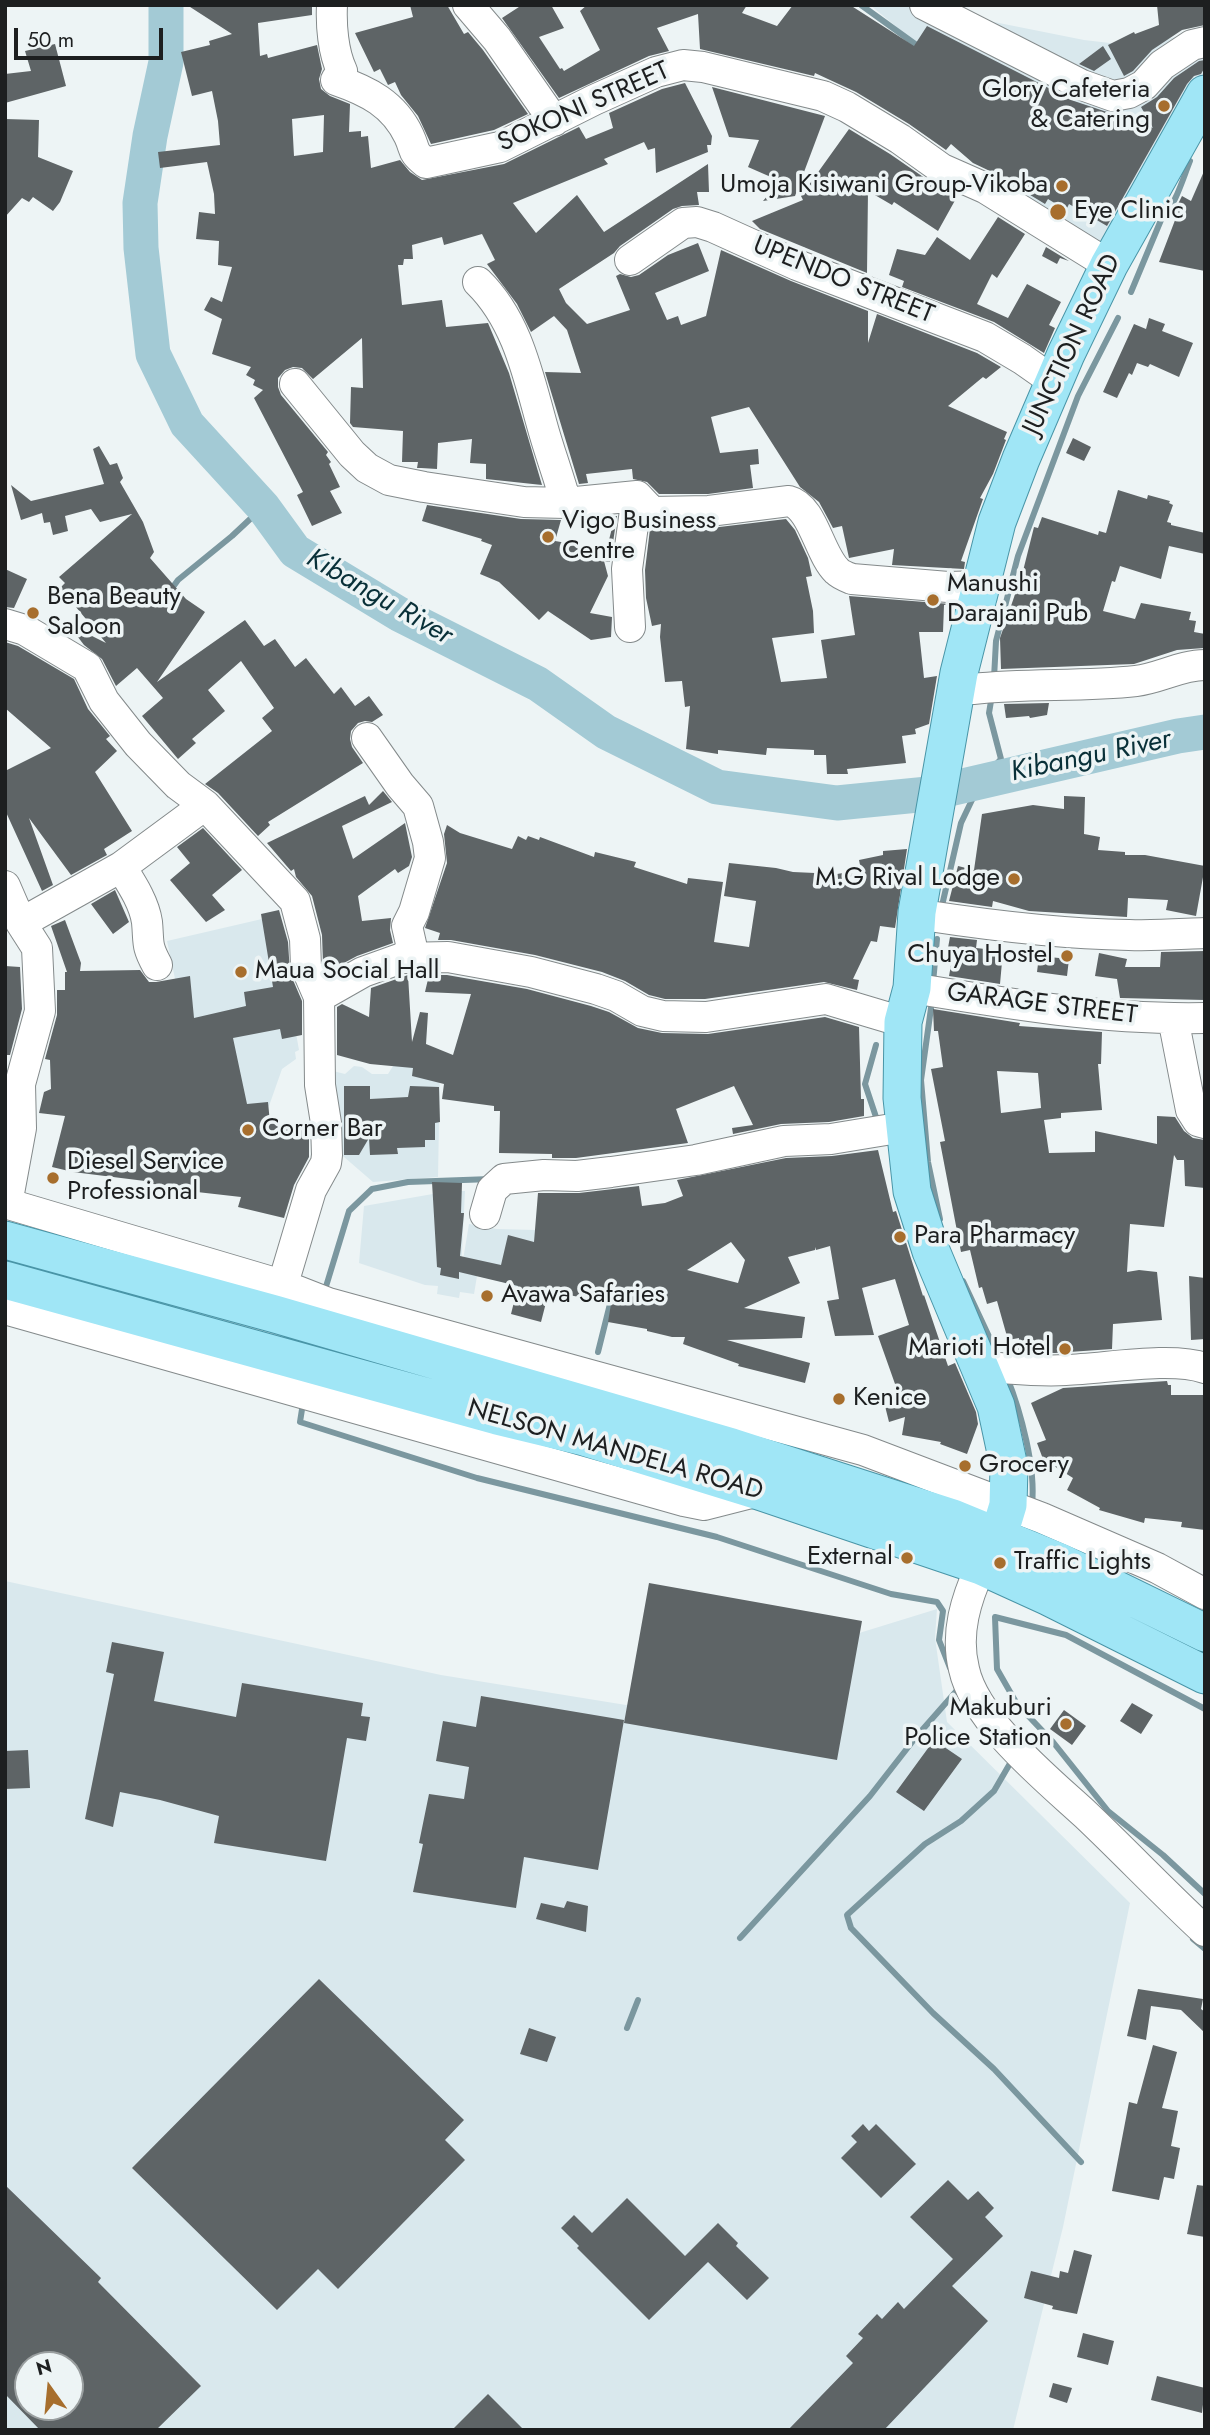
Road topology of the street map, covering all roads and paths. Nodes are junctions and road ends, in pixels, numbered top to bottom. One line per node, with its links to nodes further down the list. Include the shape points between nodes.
1 (332, 5): 6 (street, SOKONI STREET, via 342,71 336,80 388,105 414,152 426,163 500,146)
2 (468, 5): 6 (street)
3 (925, 5): 4 (street, via 1082,86 1113,96 1144,85 1158,68 1192,44)
4 (1205, 42)
5 (1205, 94): 8 (main road, JUNCTION ROAD)
6 (554, 121): 8 (street, SOKONI STREET, via 656,72 684,65 823,96 870,119 943,169 985,188)
7 (630, 260): 10 (street, UPENDO STREET, via 683,223 697,222 985,337)
8 (1109, 265): 10 (main road, JUNCTION ROAD)
9 (478, 282): 13 (street, via 509,324 526,366)
10 (1055, 380): 14 (main road, JUNCTION ROAD, via 1002,510)
11 (295, 384): 13 (street, via 352,454 389,480 524,502)
12 (637, 496): 13 (street); 14 (street, via 652,512 794,502 837,572 852,579 948,587); 16 (street, via 627,569)
13 (566, 503)
14 (979, 598): 18 (main road, JUNCTION ROAD); 19 (main road, JUNCTION ROAD, via 959,673)
15 (5, 624): 21 (street, via 25,630 87,667 104,701 138,744)
16 (630, 627)
17 (1205, 665): 18 (street, via 1112,684)
18 (973, 689): 19 (main road, JUNCTION ROAD)
19 (961, 725): 25 (main road)
20 (367, 738): 27 (street, via 418,806 428,842 430,858 407,926 412,948)
21 (205, 805): 22 (street); 29 (street, via 295,901 305,939 306,967)
22 (121, 867): 24 (street); 28 (street, via 143,908 148,948)
23 (5, 886): 24 (street)
24 (21, 923): 33 (street, via 37,948 40,1011)
25 (921, 930): 26 (street, via 1003,927 1130,935); 30 (main road)
26 (1205, 933)
27 (402, 958): 29 (street, GARAGE STREET, via 363,972); 30 (street, GARAGE STREET, via 449,957 531,972 597,989 663,1016 706,1017 827,999)
28 (157, 965)
29 (319, 997): 40 (street, via 326,1163 311,1190)
30 (907, 1005): 31 (street, GARAGE STREET, via 1033,1007); 35 (main road)
31 (1173, 1018): 32 (street, GARAGE STREET); 34 (street, GARAGE STREET, via 1191,1110)
32 (1205, 1018)
33 (15, 1073): 36 (street, via 20,1084 21,1128)
34 (1205, 1123)
35 (904, 1127): 37 (street, via 784,1141 611,1172 504,1179 492,1190); 42 (main road, via 912,1191 931,1251)
36 (6, 1204): 40 (street)
37 (485, 1214)
38 (5, 1240): 40 (main road, NELSON MANDELA ROAD)
39 (5, 1280): 44 (main road, NELSON MANDELA ROAD, via 584,1437)
40 (278, 1299): 45 (main road, NELSON MANDELA ROAD, via 953,1518)
41 (5, 1309): 44 (street, via 684,1502 704,1505)
42 (980, 1367): 43 (street, via 1062,1371 1159,1364); 45 (main road, via 996,1406 1009,1467)
43 (1205, 1368)
44 (759, 1491): 45 (main road, NELSON MANDELA ROAD)
45 (996, 1536): 46 (street, via 1157,1568); 47 (main road, NELSON MANDELA ROAD); 48 (main road, NELSON MANDELA ROAD, via 1049,1597); 49 (street, via 962,1614 964,1673 979,1703 1023,1757)
46 (1205, 1594)
47 (1205, 1633)
48 (1205, 1675)
49 (1205, 1931)

